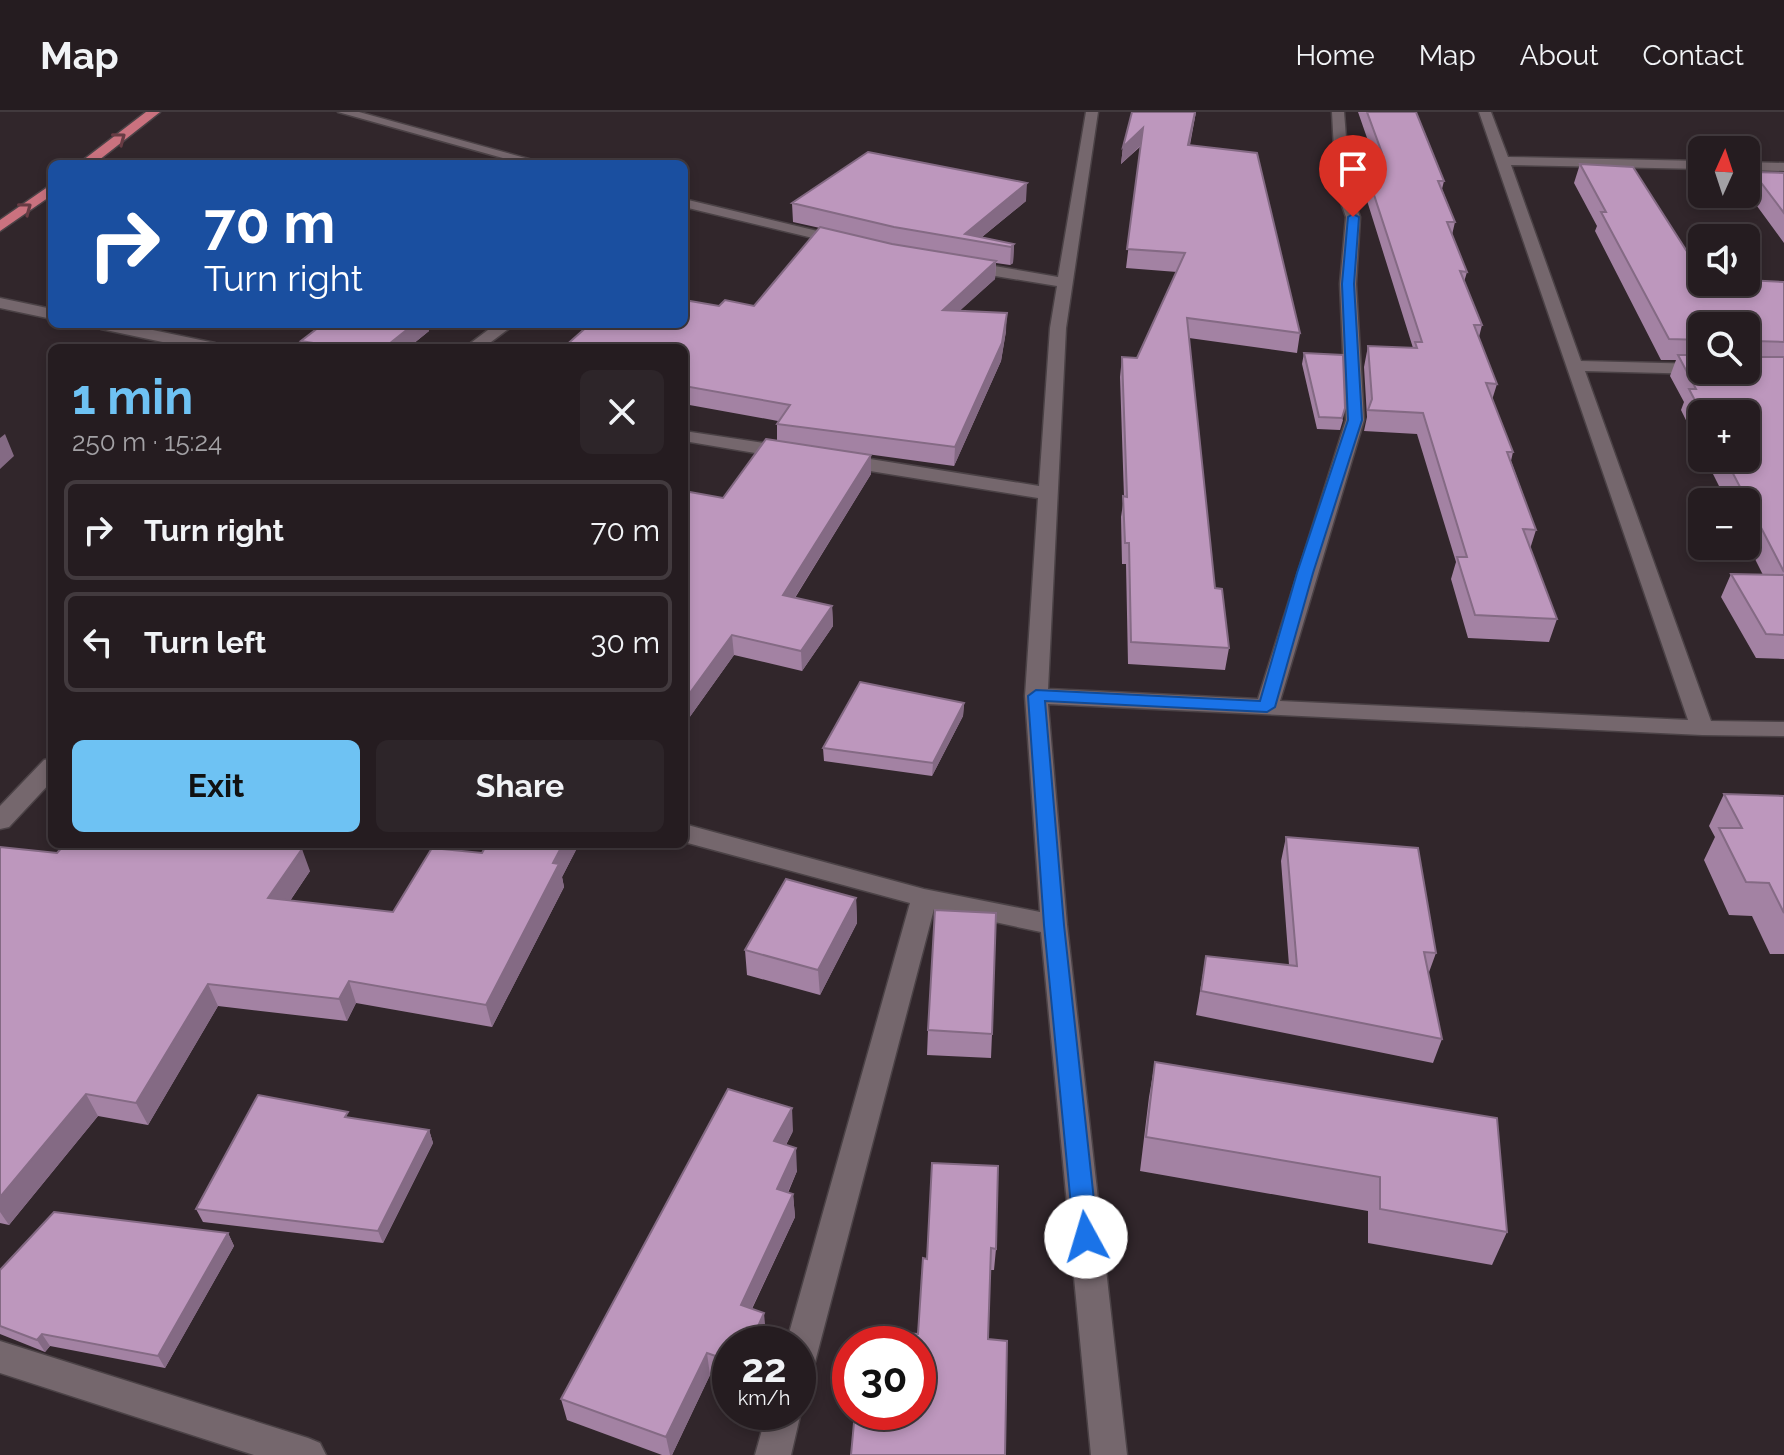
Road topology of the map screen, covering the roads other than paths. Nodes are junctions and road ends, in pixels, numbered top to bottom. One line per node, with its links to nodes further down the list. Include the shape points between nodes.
1 (154, 112): 6 (highway, one-way to 1)
2 (344, 112): 7 (street)
3 (1092, 112): 17 (street)
4 (1338, 112): 29 (street, via 1343,188 1353,217 1348,284 1355,420)
5 (1485, 112): 8 (street)
6 (90, 160)
7 (525, 160)
8 (1502, 161): 9 (street); 24 (street)
9 (1688, 165)
10 (1760, 166): 11 (street)
11 (1784, 167)
12 (48, 191): 14 (highway, one-way to 12)
13 (688, 204): 15 (street)
14 (0, 227)
15 (863, 246)
16 (955, 264): 17 (street)
17 (1065, 283): 27 (street)
18 (0, 303): 19 (street)
19 (48, 313)
20 (120, 328): 22 (street)
21 (501, 328): 23 (street)
22 (196, 344)
23 (478, 344)
24 (1575, 366): 25 (street); 30 (street)
25 (1688, 369)
26 (688, 437): 27 (street)
27 (1046, 493): 28 (street)
28 (1036, 696): 29 (street); 36 (street)
29 (1267, 707): 30 (street)
30 (1702, 728): 31 (street)
31 (1784, 729)
32 (48, 770): 33 (street)
33 (0, 821)
34 (688, 834): 35 (street)
35 (924, 898): 36 (street); 37 (street)
36 (1054, 925): 42 (street)
37 (808, 1326)
38 (0, 1357): 40 (street)
39 (779, 1430): 41 (street)
40 (308, 1455)
41 (773, 1455)
42 (1109, 1455)

